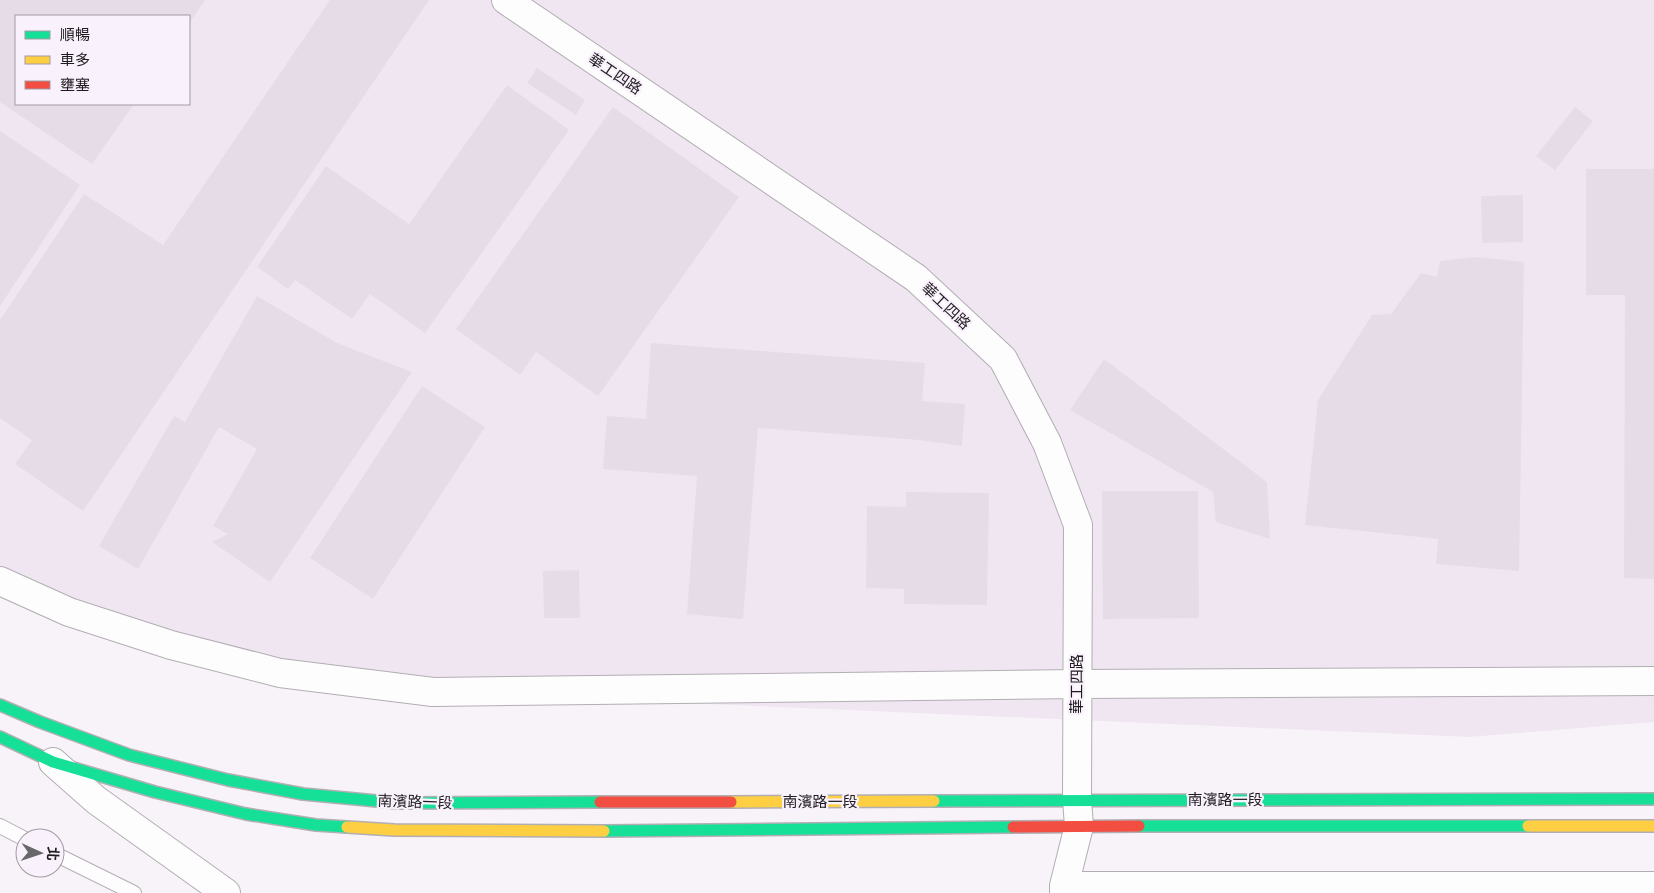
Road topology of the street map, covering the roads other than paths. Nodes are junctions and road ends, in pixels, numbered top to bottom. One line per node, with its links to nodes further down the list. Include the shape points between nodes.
1 (506, 0): 4 (street, 華工四路, via 916,278 1003,359 1047,443 1078,525)
2 (0, 581): 4 (street, via 69,612 171,645 280,673 433,692)
3 (1654, 681): 4 (street)
4 (1077, 684): 9 (street, 華工四路)
5 (0, 705): 9 (main road, 南濱路一段, via 130,755 228,780 303,794 398,803)
6 (0, 736): 7 (main road, 南濱路一段)
7 (53, 762): 9 (main road, 南濱路一段, via 246,814 316,825 394,830 542,832); 17 (street, via 96,800)
8 (1654, 799): 9 (main road, 南濱路一段)
9 (1078, 813): 11 (main road, 南濱路一段); 15 (street, 華工四路)
10 (0, 826): 12 (lane)
11 (1654, 826)
12 (15, 834)
13 (65, 859): 16 (lane)
14 (1654, 886): 15 (street)
15 (1064, 889)
16 (134, 893)
17 (226, 893)

